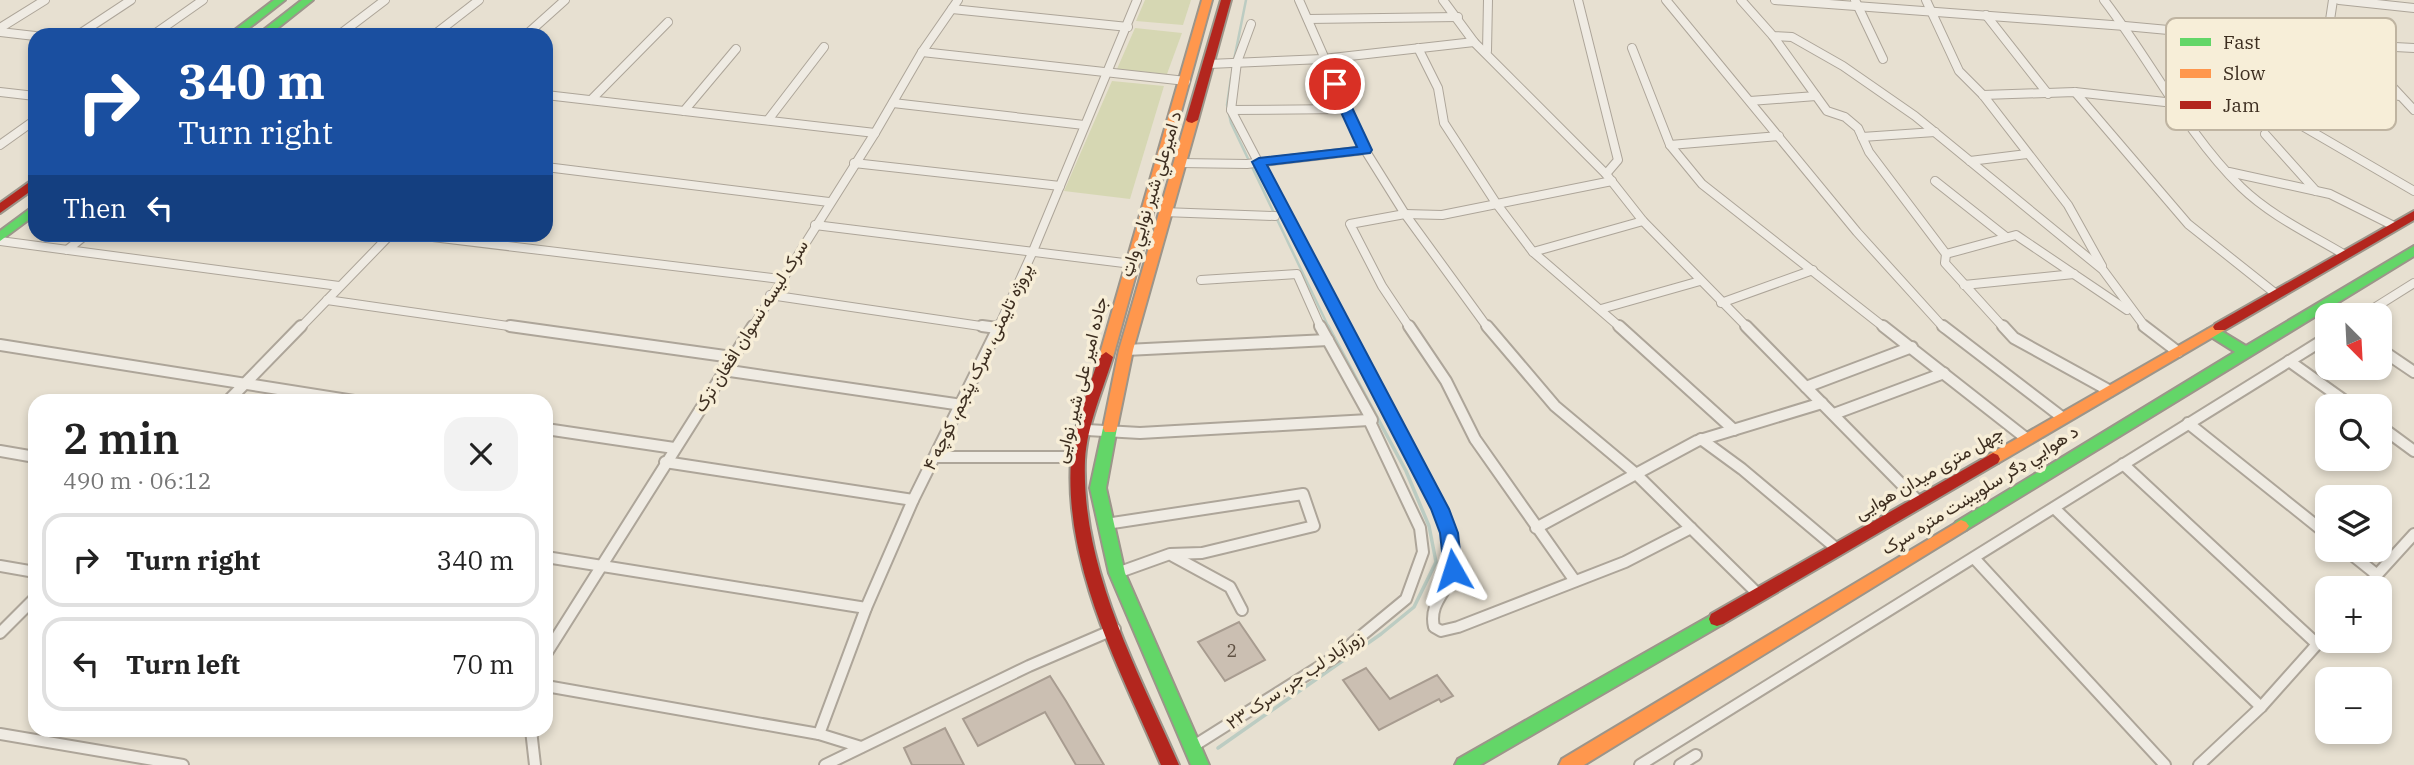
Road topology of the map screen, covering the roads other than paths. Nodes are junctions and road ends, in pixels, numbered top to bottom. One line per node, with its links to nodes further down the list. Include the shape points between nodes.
1 (45, 0): 46 (street)
2 (131, 0): 37 (street)
3 (203, 0): 38 (street)
4 (280, 0): 39 (main road)
5 (290, 0): 40 (main road)
6 (300, 0): 41 (main road)
7 (308, 0): 42 (main road)
8 (385, 0): 43 (street)
9 (479, 0): 44 (street)
10 (565, 0): 45 (street)
11 (1137, 0): 36 (street, پروژه تایمنی، سرک پنجم، کوچه ۴)
12 (1207, 0): 64 (main road, جاده امیر علی شیر نوایی)
13 (1226, 0): 62 (main road, د امیرعلي شیر نوايي واټ)
14 (1299, 0): 32 (street)
15 (1443, 0): 30 (street)
16 (1488, 0): 57 (street)
17 (1578, 0): 104 (street, via 1618,160)
18 (1666, 0): 77 (street)
19 (1741, 0): 49 (street)
20 (1775, 0): 25 (street)
21 (1926, 0): 28 (street)
22 (2104, 0): 35 (street)
23 (2333, 0): 31 (street)
24 (2339, 0): 27 (street)
25 (1856, 2): 28 (street); 60 (street)
26 (955, 4): 36 (street); 58 (street, سرک لیسه نسوان افغان‌ ترک)
27 (2414, 8)
28 (1930, 10): 29 (street); 71 (street, via 1959,71)
29 (1986, 15): 35 (street); 69 (street)
30 (1458, 17): 32 (street); 50 (street)
31 (2330, 18)
32 (1308, 19): 59 (street)
33 (668, 22): 76 (street)
34 (1251, 24): 61 (street)
35 (2125, 26): 47 (street); 65 (street)
36 (1128, 27): 63 (street, پروژه تایمنی، سرک پنجم، کوچه ۴)
37 (89, 28)
38 (163, 28)
39 (242, 28)
40 (253, 28)
41 (263, 28)
42 (271, 28)
43 (348, 28)
44 (443, 28)
45 (534, 28)
46 (0, 30): 48 (street)
47 (2166, 30)
48 (28, 35)
49 (1773, 36): 74 (street); 90 (street, via 1792,37 1843,66)
50 (1474, 41): 52 (street); 57 (street)
51 (824, 47): 84 (street)
52 (1418, 48): 59 (street); 112 (street, via 1438,88 1444,124)
53 (1632, 48): 95 (street)
54 (2396, 48): 55 (street)
55 (2414, 48)
56 (736, 49): 83 (street)
57 (1487, 51): 104 (street)
58 (922, 52): 63 (street); 79 (street, سرک لیسه نسوان افغان‌ ترک)
59 (1322, 59): 61 (street); 80 (street)
60 (1882, 59)
61 (1234, 62): 62 (street); 81 (street)
62 (1209, 64): 100 (main road, د امیرعلي شیر نوايي واټ)
63 (1107, 74): 64 (street); 86 (street, پروژه تایمنی، سرک پنجم، کوچه ۴)
64 (1186, 81): 136 (main road, جاده امیر علی شیر نوایی)
65 (2166, 90)
66 (2396, 91): 75 (street)
67 (0, 92): 70 (street)
68 (2074, 92): 69 (street); 78 (street); 147 (street, via 2188,224)
69 (2048, 94): 71 (street)
70 (28, 95)
71 (1983, 95): 97 (street)
72 (2396, 95): 75 (street)
73 (553, 96): 76 (street)
74 (1816, 96): 77 (street); 93 (street, via 1827,111 1858,128)
75 (2401, 96): 82 (street)
76 (592, 100): 83 (street)
77 (1750, 101): 92 (street)
78 (2166, 102)
79 (893, 103): 86 (street); 89 (street, سرک لیسه نسوان افغان‌ ترک)
80 (1347, 109): 81 (street); 96 (street)
81 (1231, 110): 101 (street)
82 (2414, 110)
83 (684, 111): 84 (street)
84 (768, 120): 89 (street)
85 (28, 125): 94 (street)
86 (1084, 125): 106 (street, پروژه تایمنی، سرک پنجم، کوچه ۴)
87 (2195, 130): 103 (street)
88 (2309, 130): 109 (street)
89 (874, 132): 99 (street, سرک لیسه نسوان افغان‌ ترک)
90 (1935, 132): 93 (street); 98 (street)
91 (2265, 134): 108 (street)
92 (1779, 136): 95 (street); 179 (street, via 1857,232 1952,336)
93 (1862, 137): 134 (street)
94 (0, 145)
95 (1670, 145): 137 (street, via 1702,184)
96 (1365, 150): 101 (street); 116 (street)
97 (2027, 154): 98 (street); 138 (street, via 2068,205)
98 (1970, 161): 138 (street)
99 (854, 163): 106 (street); 111 (street, سرک لیسه نسوان افغان‌ ترک)
100 (1180, 163): 101 (street); 115 (main road, د امیرعلي شیر نوايي واټ)
101 (1253, 163): 216 (street, via 1339,311 1449,533 1453,570 1429,615 1434,627 1441,631 1458,627)
102 (553, 168): 111 (street)
103 (2228, 172): 108 (street); 135 (street, via 2262,203)
104 (1609, 178): 112 (street); 121 (street)
105 (1935, 181): 125 (street)
106 (1060, 186): 132 (street, پروژه تایمنی، سرک پنجم، کوچه ۴)
107 (28, 187): 114 (main road)
108 (2316, 191): 123 (street)
109 (2414, 191)
110 (28, 197): 120 (main road)
111 (829, 202): 122 (street, سرک لیسه نسوان افغان‌ ترک)
112 (1496, 203): 116 (street, via 1442,215); 133 (street)
113 (28, 207): 124 (main road)
114 (0, 209)
115 (1163, 212): 119 (street); 161 (main road, د امیرعلي شیر نوايي واټ)
116 (1405, 214): 197 (street, via 1499,342 1555,406); 203 (street, via 1350,224 1352,234 1446,381 1475,439)
117 (28, 215): 126 (main road)
118 (2414, 215): 123 (main road, چهل متری میدان هوایی)
119 (1275, 216)
120 (0, 219)
121 (1643, 221): 133 (street); 142 (street)
122 (815, 225): 132 (street); 140 (street, سرک لیسه نسوان افغان‌ ترک)
123 (2394, 226): 135 (main road, چهل متری میدان هوایی)
124 (0, 229)
125 (2006, 237): 134 (street); 139 (street, via 2016,235)
126 (0, 239): 130 (street)
127 (77, 242): 130 (street)
128 (383, 242): 145 (street)
129 (474, 242): 140 (street)
130 (67, 250): 145 (street)
131 (2414, 250): 163 (main road, د هوايي ډګر سلویښت متره سړک)
132 (1033, 251): 136 (street); 155 (street, پروژه تایمنی، سرک پنجم، کوچه ۴)
133 (1533, 252): 153 (street)
134 (1946, 254): 144 (street, via 1945,263)
135 (2345, 255): 147 (main road, چهل متری میدان هوایی)
136 (1132, 264): 183 (main road, جاده امیر علی شیر نوایی)
137 (1812, 270): 151 (street); 160 (street)
138 (2103, 270): 154 (street)
139 (2074, 274): 144 (street); 154 (street)
140 (780, 279): 148 (street, سرک لیسه نسوان افغان‌ ترک)
141 (1201, 279): 157 (street, زورآباد لب جر، سرک ۲۳, via 1297,274)
142 (1700, 281): 151 (street); 153 (street)
143 (2414, 283): 146 (street)
144 (1964, 285): 172 (street, via 2014,338)
145 (339, 286): 150 (street)
146 (2403, 290): 149 (street); 152 (street)
147 (2276, 294): 156 (main road, چهل متری میدان هوایی)
148 (771, 295): 155 (street); 164 (street, سرک لیسه نسوان افغان‌ ترک)
149 (2414, 298)
150 (327, 300): 164 (street); 170 (street)
151 (1721, 303): 171 (street)
152 (2382, 303)
153 (1601, 309): 184 (street)
154 (2133, 314): 162 (street)
155 (998, 328): 177 (street, پروژه تایمنی، سرک پنجم، کوچه ۴)
156 (2213, 332): 162 (main road, چهل متری میدان هوایی); 163 (main road)
157 (1328, 340): 161 (street); 180 (street, زورآباد لب جر، سرک ۲۳)
158 (0, 345): 170 (street)
159 (2315, 345): 166 (street)
160 (1912, 347): 169 (street); 171 (street)
161 (1126, 350): 185 (main road, د امیرعلي شیر نوايي واټ)
162 (2178, 352): 172 (main road, چهل متری میدان هوایی)
163 (2245, 352): 240 (main road, د هوايي ډګر سلویښت متره سړک)
164 (732, 357): 167 (street, سرک لیسه نسوان افغان‌ ترک)
165 (2392, 357): 168 (street)
166 (2289, 361): 175 (street); 181 (street)
167 (723, 370): 177 (street); 189 (street, سرک لیسه نسوان افغان‌ ترک)
168 (2414, 372)
169 (1944, 373): 178 (street); 188 (street)
170 (244, 385): 173 (street); 174 (street)
171 (1806, 387): 176 (street)
172 (2110, 391): 179 (main road, چهل متری میدان هوایی)
173 (235, 394)
174 (306, 394)
175 (2335, 394)
176 (1822, 403): 178 (street); 184 (street)
177 (962, 405): 193 (street, پروژه تایمنی، سرک پنجم، کوچه ۴)
178 (1834, 414): 199 (street)
179 (2063, 418): 188 (main road, چهل متری میدان هوایی)
180 (1368, 420): 185 (street); 232 (street, زورآباد لب جر، سرک ۲۳, via 1420,528 1423,552 1406,599 1338,655)
181 (2188, 423): 196 (street); 202 (street)
182 (553, 430): 189 (street)
183 (1087, 430): 185 (street); 194 (main road, جاده امیر علی شیر نوایی)
184 (1734, 430): 187 (street)
185 (1108, 431): 201 (main road, د امیرعلي شیر نوايي واټ, via 1098,488)
186 (2392, 435): 191 (street)
187 (1701, 439): 197 (street); 206 (street)
188 (2027, 439): 199 (main road, چهل متری میدان هوایی)
189 (674, 448): 195 (street, سرک لیسه نسوان افغان‌ ترک)
190 (0, 451): 192 (street)
191 (2414, 451)
192 (28, 456)
193 (936, 457): 194 (street); 198 (street, پروژه تایمنی، سرک پنجم، کوچه ۴)
194 (1078, 457): 221 (main road, جاده امیر علی شیر نوایی, via 1076,487 1086,554)
195 (664, 462): 198 (street); 212 (street, سرک لیسه نسوان افغان‌ ترک)
196 (2123, 464): 200 (street); 223 (street)
197 (1635, 473): 203 (street); 204 (street)
198 (913, 500): 219 (street, پروژه تایمنی، سرک پنجم، کوچه ۴)
199 (1919, 502): 206 (main road, چهل متری میدان هوایی)
200 (2054, 508): 209 (street); 227 (street)
201 (1106, 524): 207 (street, via 1303,494 1314,518 1314,526 1202,553); 214 (main road, د امیرعلي شیر نوايي واټ)
202 (2315, 525)
203 (1536, 528): 216 (street)
204 (1691, 528): 216 (street); 217 (street)
205 (2414, 534): 215 (street)
206 (1837, 549): 217 (main road, چهل متری میدان هوایی)
207 (1170, 554): 214 (street); 220 (street, via 1230,587)
208 (553, 558): 212 (street)
209 (1974, 558): 241 (street); 243 (street)
210 (2361, 562): 215 (street)
211 (0, 566): 213 (street)
212 (601, 566): 219 (street); 224 (street, سرک لیسه نسوان افغان‌ ترک)
213 (28, 571)
214 (1117, 573): 232 (main road, د امیرعلي شیر نوايي واټ)
215 (2376, 574)
216 (1575, 581)
217 (1758, 594): 239 (main road, چهل متری میدان هوایی)
218 (28, 605): 222 (street)
219 (866, 608): 229 (street, پروژه تایمنی، سرک پنجم، کوچه ۴)
220 (1242, 610)
221 (1116, 629): 231 (street); 237 (main road, جاده امیر علی شیر نوایی)
222 (0, 633)
223 (2315, 642)
224 (553, 643)
225 (2315, 646): 227 (street)
226 (553, 687): 229 (street)
227 (2261, 707): 244 (street)
228 (0, 734): 234 (street)
229 (819, 734): 231 (street)
230 (532, 737): 235 (street)
231 (861, 747): 236 (street)
232 (1192, 747): 238 (main road, د امیرعلي شیر نوايي واټ)
233 (1696, 755): 242 (street)
234 (183, 765)
235 (535, 765)
236 (825, 765)
237 (1170, 765)
238 (1200, 765)
239 (1464, 765)
240 (1568, 765)
241 (1640, 765)
242 (1680, 765)
243 (2165, 765)
244 (2199, 765)

